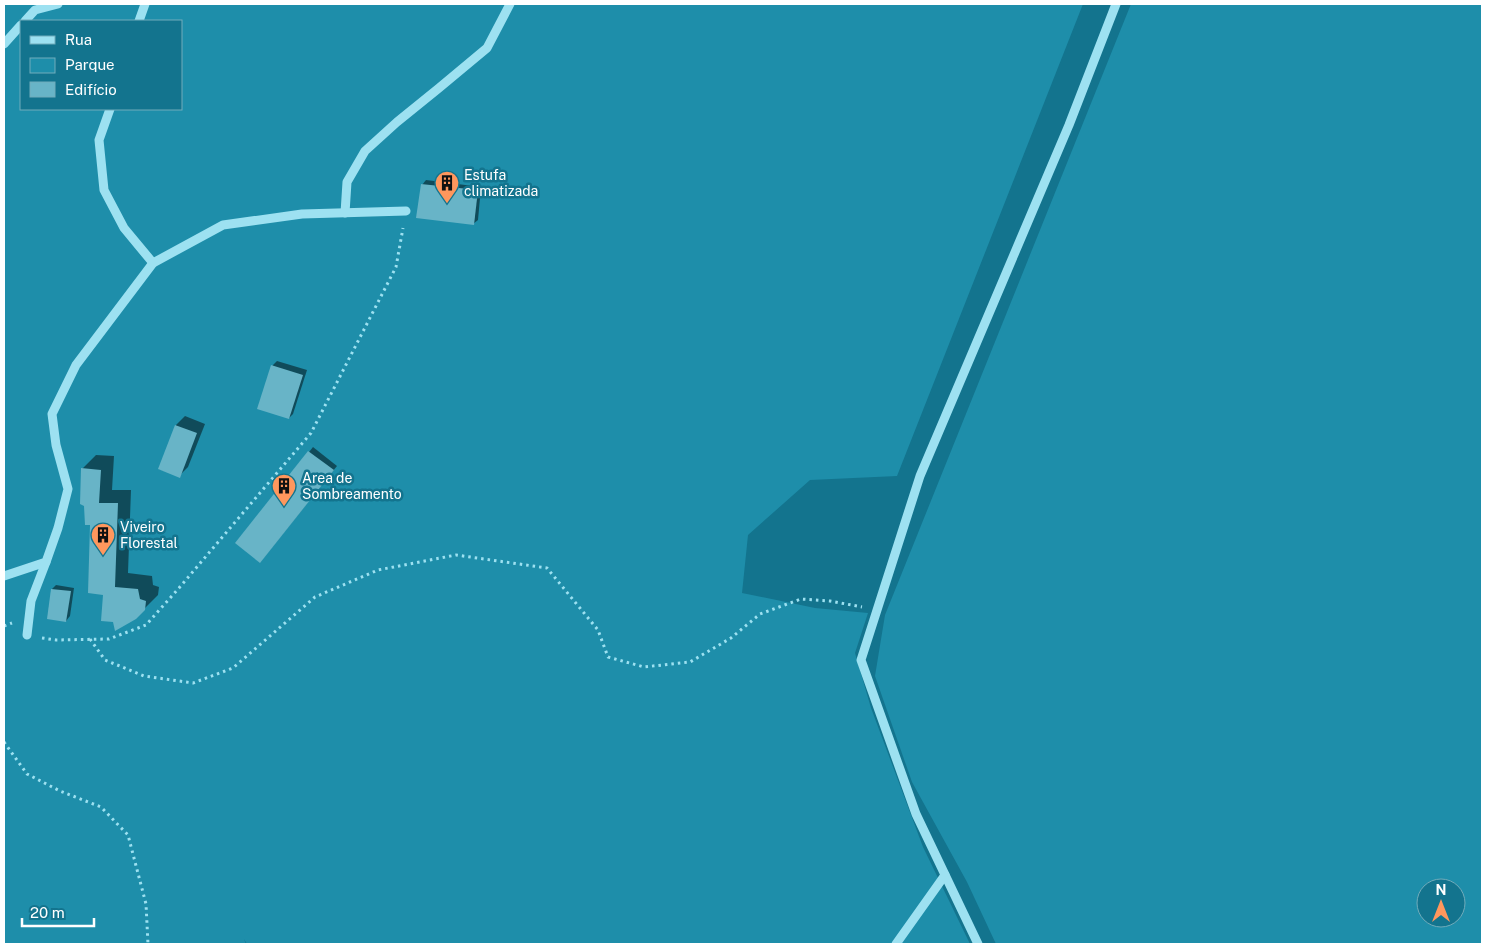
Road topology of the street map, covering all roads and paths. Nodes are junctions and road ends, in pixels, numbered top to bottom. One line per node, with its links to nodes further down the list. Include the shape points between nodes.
1 (58, 4): 5 (lane, via 35,10)
2 (145, 4): 6 (lane)
3 (510, 4): 11 (lane, via 487,48 365,151 347,182)
4 (1116, 4): 15 (lane, via 1069,125 920,476)
5 (26, 20)
6 (139, 20)
7 (20, 26): 8 (lane)
8 (4, 44)
9 (110, 110): 12 (lane, via 99,140 104,190 124,228)
10 (406, 211): 11 (lane); 17 (path, via 396,267 311,432 146,626 109,639)
11 (345, 213): 12 (lane, via 302,214 223,225)
12 (154, 263): 13 (lane, via 76,365 52,414 68,489)
13 (46, 562): 14 (lane); 16 (lane, via 31,601)
14 (4, 576)
15 (877, 610): 17 (path, via 830,601 801,600 760,614 731,638 690,662 644,667 608,657 598,630 547,568 456,555 378,570 315,597 233,668 193,683 144,676 105,660); 19 (lane, via 861,660 916,814)
16 (27, 635): 17 (path, via 56,640)
17 (90, 639)
18 (4, 742): 20 (path, via 27,774 101,807 128,835 146,904)
19 (945, 875): 21 (lane); 22 (lane)
20 (148, 944)
21 (896, 944)
22 (978, 944)

